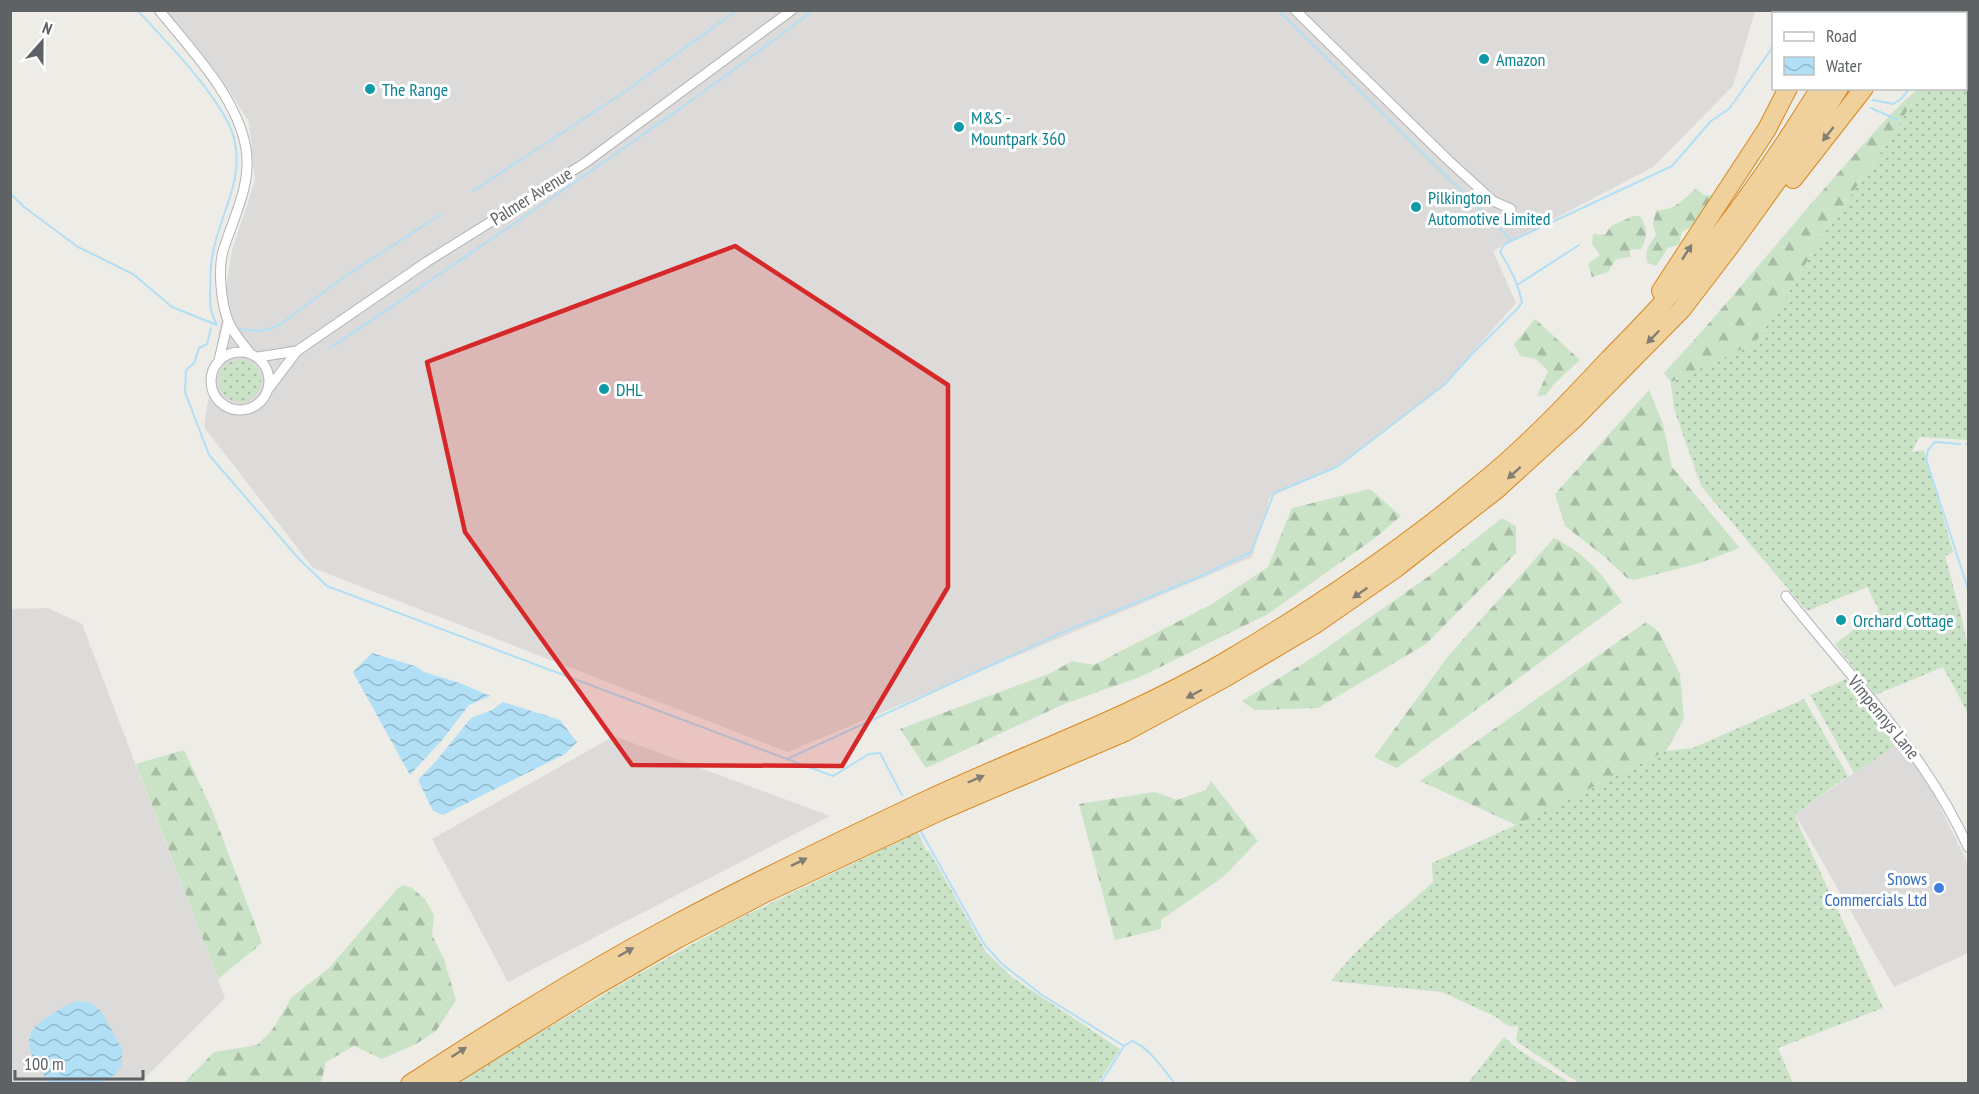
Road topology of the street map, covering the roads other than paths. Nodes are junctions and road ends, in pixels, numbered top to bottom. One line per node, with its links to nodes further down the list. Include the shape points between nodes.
1 (159, 10): 10 (street, via 227,98 246,149 247,168 239,210 222,254 221,285)
2 (792, 10): 12 (street, Palmer Avenue, via 585,163 428,261)
3 (1295, 10): 8 (street, via 1447,159 1493,201)
4 (1787, 90): 11 (highway, one-way to 4, via 1767,129)
5 (1819, 90): 11 (highway, via 1716,239)
6 (1838, 90): 9 (highway, via 1800,149)
7 (1862, 90): 9 (highway, one-way to 9, via 1715,276)
8 (1510, 209)
9 (1682, 309): 19 (highway, one-way to 19, via 1575,418 1496,490 1396,568 1314,625 1125,732 940,811 765,893 594,987)
10 (228, 322): 13 (street); 14 (street)
11 (1632, 336): 18 (highway, one-way to 11, via 587,974 757,882 932,798 1114,719 1219,665 1385,559 1485,481 1563,409)
12 (297, 351): 13 (street, Palmer Avenue); 15 (street)
13 (254, 355): 14 (street, via 235,352); 15 (street, via 267,370)
14 (219, 360): 15 (street, via 211,381 213,393 226,407 252,407)
15 (268, 390)
16 (1786, 596): 17 (street, Vimpennys Lane, via 1922,763)
17 (1968, 847)
18 (410, 1083)
19 (438, 1083)

